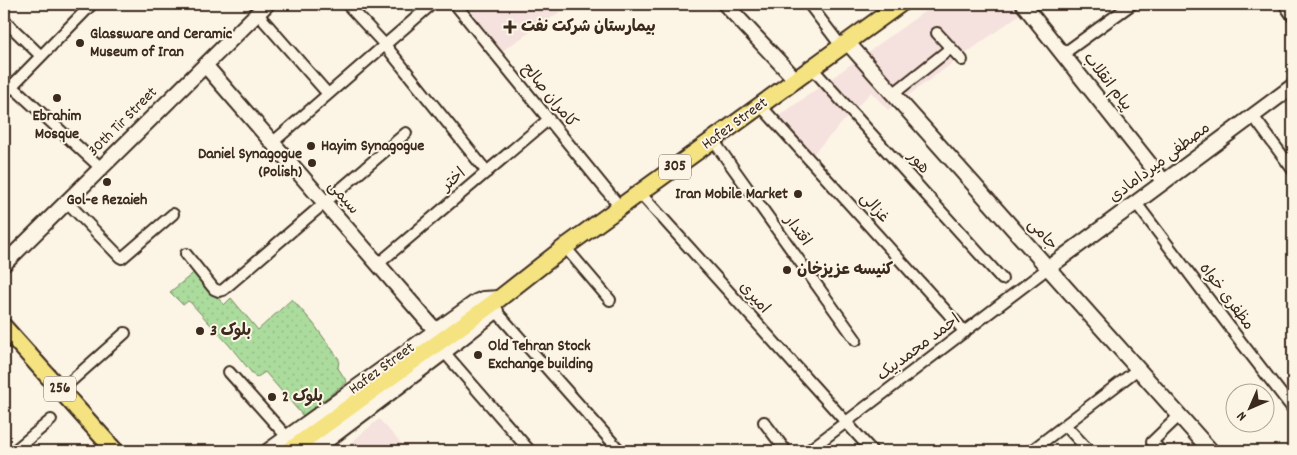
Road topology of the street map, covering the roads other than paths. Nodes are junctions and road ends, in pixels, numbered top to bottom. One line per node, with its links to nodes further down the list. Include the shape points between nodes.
1 (92, 4): 19 (street)
2 (347, 4): 16 (street)
3 (432, 4): 16 (street)
4 (455, 4): 31 (street, کامران صالح)
5 (725, 4): 23 (main road)
6 (809, 4): 15 (street)
7 (900, 4): 15 (main road, Hafez Street / 305)
8 (1023, 4): 18 (main road, پیام انقلاب)
9 (1132, 4): 18 (street)
10 (1284, 4): 12 (street)
11 (262, 8): 21 (main road, 30th Tir Street); 27 (street)
12 (1293, 17)
13 (4, 20): 19 (street)
14 (937, 34): 17 (street)
15 (844, 44): 22 (main road, Hafez Street / 305); 28 (main road, جامی)
16 (384, 45): 27 (street); 37 (street)
17 (950, 48): 20 (street); 28 (street)
18 (1063, 54): 38 (main road, پیام انقلاب)
19 (41, 56): 24 (street)
20 (962, 60)
21 (204, 66): 34 (main road, سیمی); 35 (main road, 30th Tir Street)
22 (812, 68): 23 (main road, Hafez Street / 305); 50 (street, هور)
23 (796, 80): 29 (main road, Hafez Street / 305)
24 (12, 86): 26 (street); 35 (street)
25 (1293, 86): 30 (main road, مصطفی میردامادی)
26 (4, 94)
27 (328, 94): 34 (street)
28 (893, 94): 49 (main road, جامی)
29 (760, 105): 33 (main road, Hafez Street / 305); 55 (street, غزالی)
30 (1253, 116): 36 (street); 38 (main road, مصطفی میردامادی)
31 (549, 119): 37 (street, اختر); 43 (street, کامران صالح)
32 (406, 134): 41 (street)
33 (713, 140): 39 (main road, Hafez Street / 305); 57 (street, اقتدار)
34 (272, 142): 41 (main road, سیمی)
35 (101, 168): 40 (main road, 30th Tir Street)
36 (1293, 170)
37 (487, 172): 48 (street, اختر)
38 (1164, 182): 42 (main road, مصطفی میردامادی)
39 (640, 193): 43 (main road, Hafez Street / 305); 66 (street, امیری)
40 (66, 202): 44 (street, via 120,258); 47 (main road, 30th Tir Street)
41 (324, 203): 46 (street, via 223,290 214,289); 48 (main road, سیمی)
42 (1136, 203): 49 (main road, مصطفی میردامادی); 62 (street, مظفری خواه)
43 (620, 207): 45 (main road, Hafez Street / 305)
44 (173, 214)
45 (565, 248): 51 (street); 52 (main road, Hafez Street / 305)
46 (186, 254)
47 (4, 264)
48 (378, 264): 54 (main road, سیمی)
49 (1048, 268): 55 (street, احمد محمدبیک); 59 (main road, جامی)
50 (1002, 279)
51 (610, 300)
52 (495, 305): 54 (main road, Hafez Street / 305); 58 (main road, Hafez Street); 74 (street)
53 (4, 326): 61 (main road, 256)
54 (444, 332): 68 (main road, Hafez Street / 305)
55 (965, 332): 66 (street, احمد محمدبیک)
56 (125, 333): 61 (street)
57 (856, 340)
58 (444, 352): 72 (main road, Hafez Street); 73 (street)
59 (1138, 369): 63 (main road, جامی); 67 (street)
60 (229, 372): 68 (street)
61 (61, 390): 70 (main road, 256)
62 (1293, 409)
63 (1179, 416): 80 (street, via 1152,442); 81 (main road, جامی)
64 (51, 420): 69 (street)
65 (764, 422): 75 (street)
66 (846, 422): 76 (street, احمد محمدبیک); 77 (street, امیری)
67 (1065, 425): 78 (street); 79 (street)
68 (288, 444): 71 (main road, Hafez Street)
69 (14, 451)
70 (115, 451)
71 (268, 451)
72 (313, 451)
73 (530, 451)
74 (620, 451)
75 (786, 451)
76 (808, 451)
77 (872, 451)
78 (1032, 451)
79 (1089, 451)
80 (1161, 451)
81 (1211, 451)

